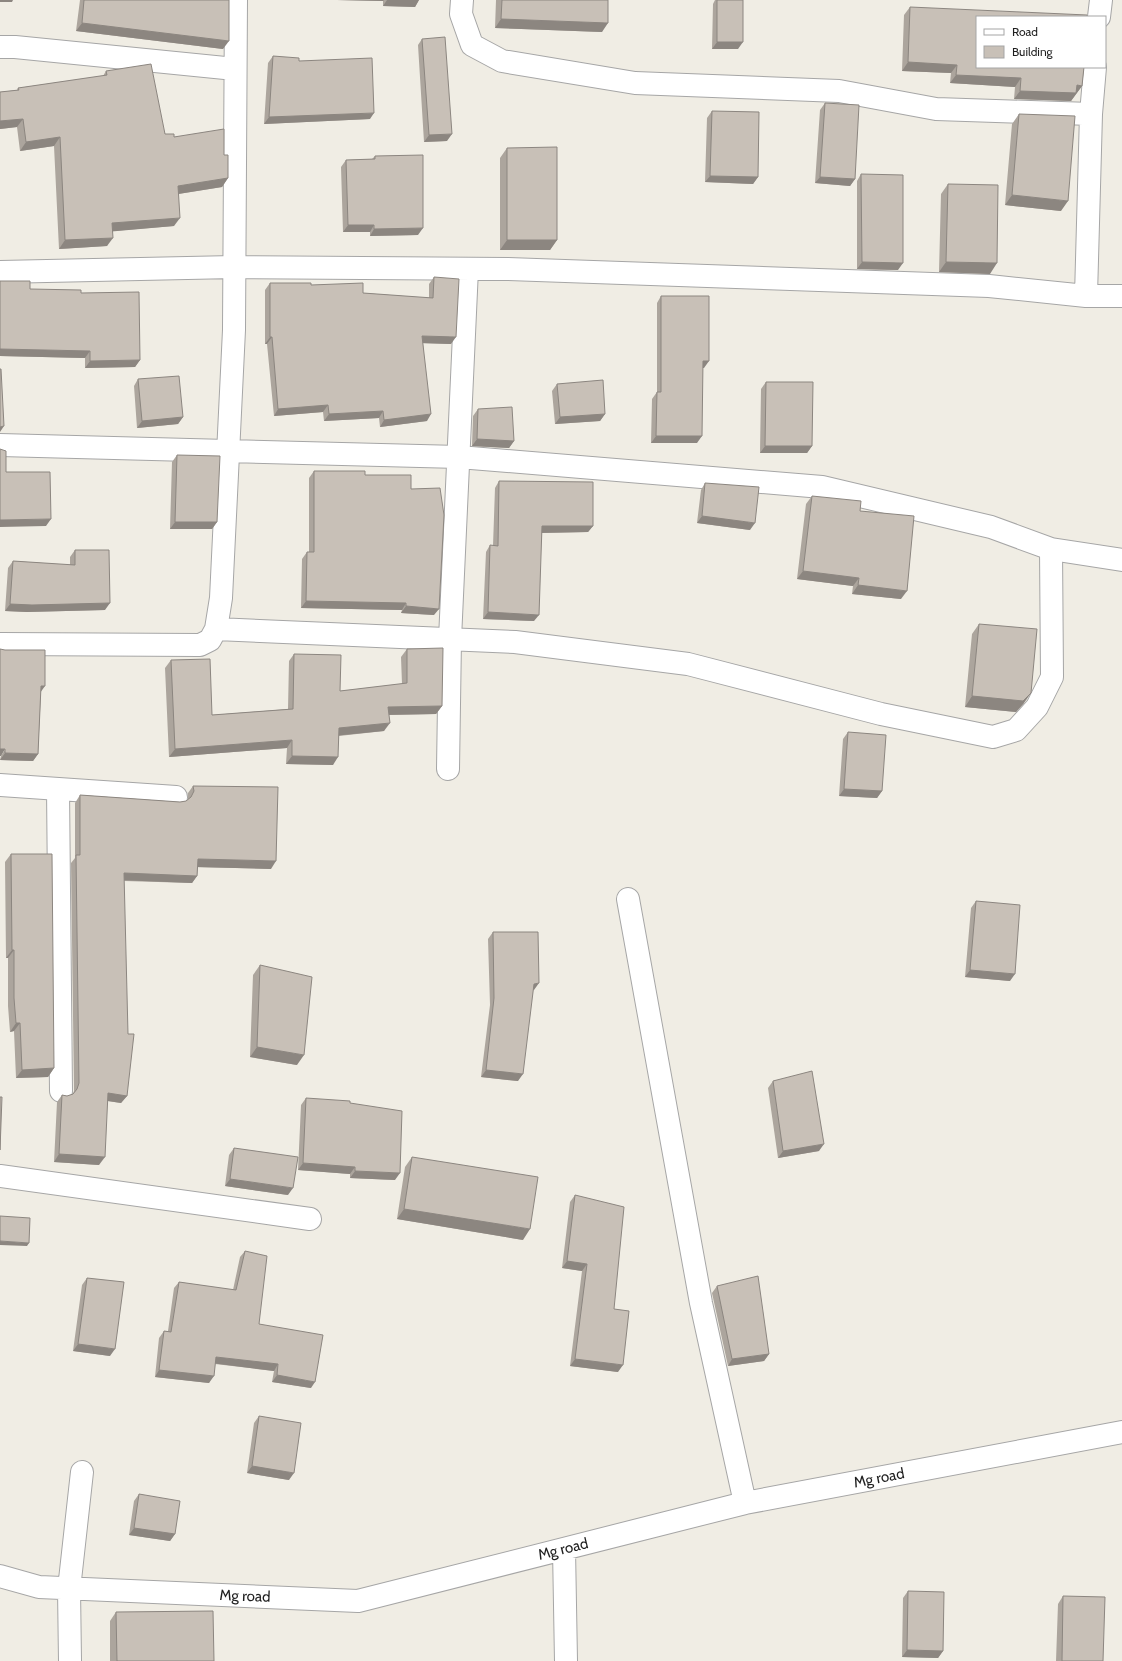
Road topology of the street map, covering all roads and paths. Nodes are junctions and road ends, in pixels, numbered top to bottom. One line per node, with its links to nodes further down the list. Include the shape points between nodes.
1 (236, 0): 7 (street)
2 (462, 0): 8 (street, via 461,14 472,45 502,61 635,83 839,91 936,109)
3 (1101, 0): 4 (street)
4 (1099, 16)
5 (0, 47): 7 (street)
6 (1095, 68): 8 (street)
7 (235, 69): 9 (street)
8 (1091, 114): 12 (street)
9 (234, 267): 10 (street); 11 (street); 15 (street, via 234,330)
10 (468, 268): 12 (street, via 989,286); 16 (street)
11 (0, 272)
12 (1086, 296): 13 (street)
13 (1122, 296)
14 (0, 444): 15 (street)
15 (228, 450): 16 (street); 19 (street, via 221,598)
16 (458, 457): 17 (street, via 822,488 991,528); 20 (street)
17 (1051, 549): 18 (street); 20 (street, via 1052,677 1037,707 1016,730 993,737 881,714 688,664 515,642)
18 (1122, 560)
19 (216, 629): 20 (street); 21 (street, via 210,640 200,645)
20 (450, 639): 22 (street)
21 (0, 644)
22 (448, 769)
23 (0, 785): 24 (street)
24 (58, 789): 25 (street); 27 (street)
25 (176, 797)
26 (628, 899): 32 (street, via 701,1303)
27 (61, 1091)
28 (0, 1176): 29 (street)
29 (310, 1219)
30 (1122, 1432): 32 (street, Mg road)
31 (82, 1472): 35 (street)
32 (745, 1503): 33 (street, Mg road)
33 (564, 1549): 35 (street, Mg road, via 358,1601); 37 (street)
34 (0, 1576): 35 (street, Mg road, via 39,1587)
35 (68, 1589): 36 (street)
36 (70, 1661)
37 (566, 1661)

